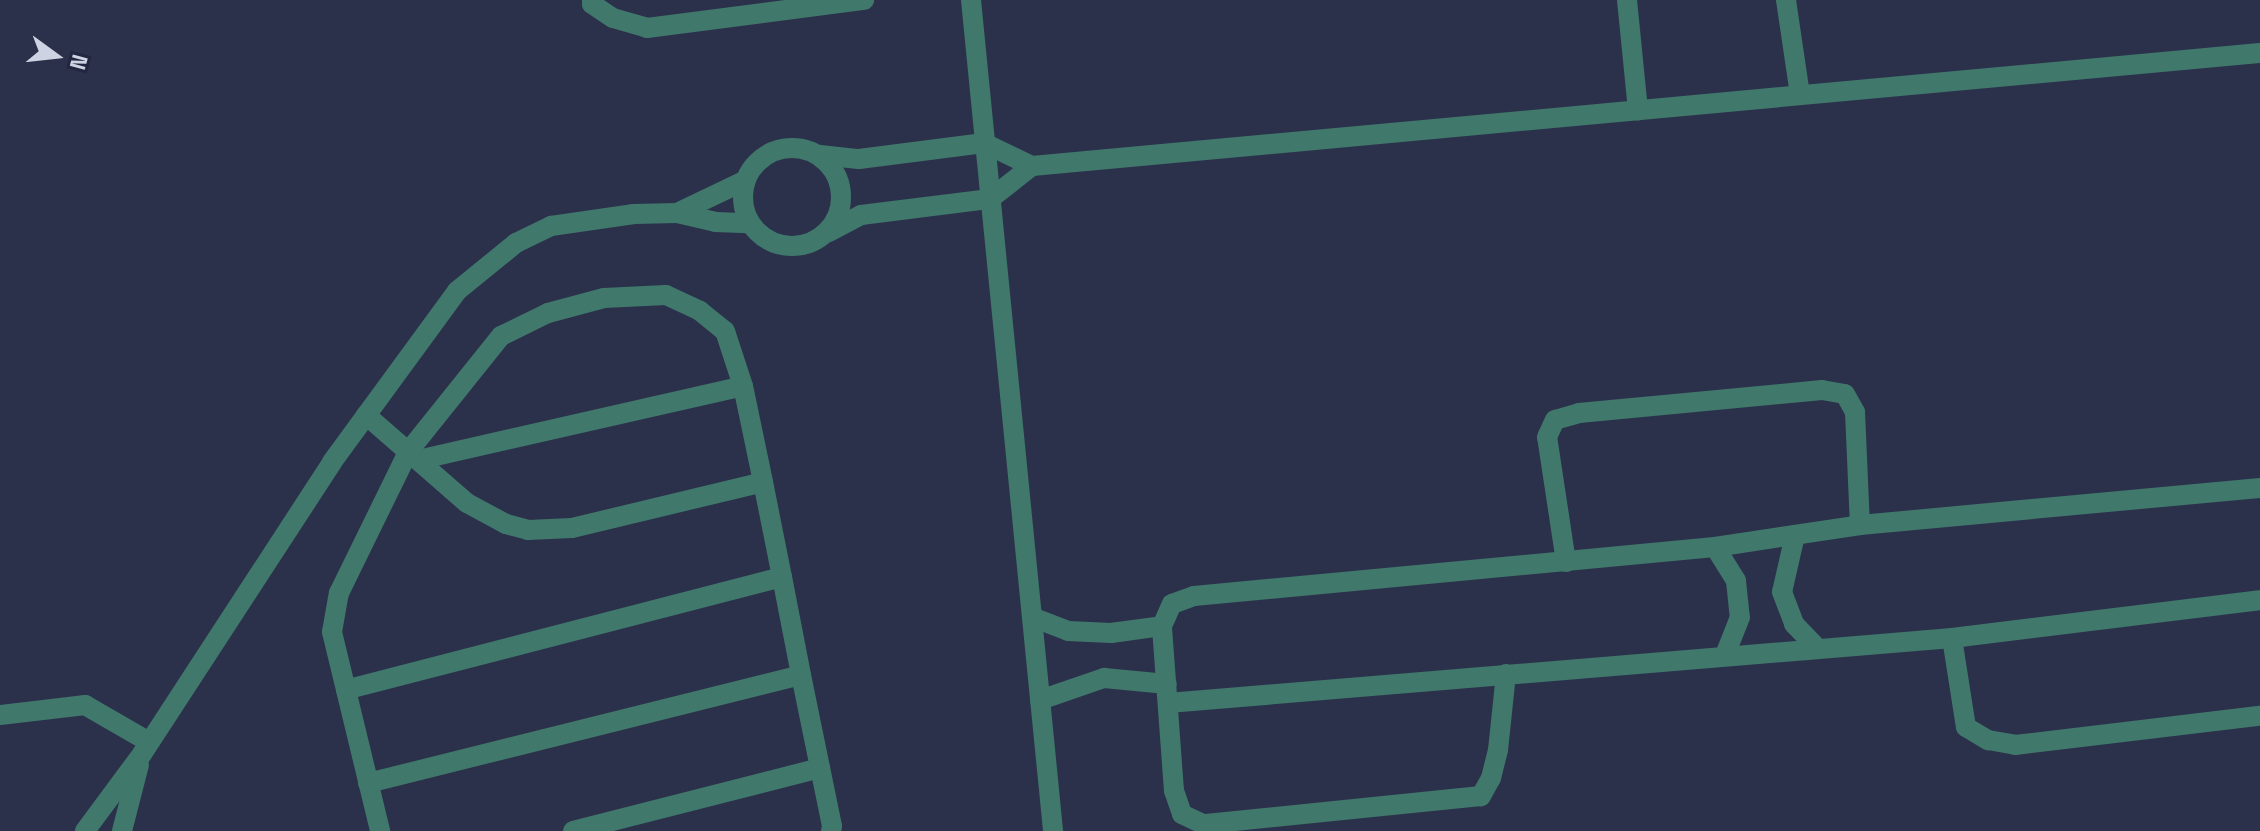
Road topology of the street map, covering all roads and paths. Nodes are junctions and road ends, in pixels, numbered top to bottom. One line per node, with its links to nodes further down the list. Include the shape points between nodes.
1 (592, 0): 2 (lane, via 613,18 647,28)
2 (864, 0)
3 (971, 0): 9 (lane)
4 (1627, 0): 8 (lane)
5 (1786, 0): 7 (lane)
6 (2260, 53): 7 (lane)
7 (1800, 95): 8 (lane)
8 (1638, 110): 11 (lane)
9 (984, 143): 10 (lane, via 859,159); 11 (lane); 13 (lane)
10 (820, 155): 12 (lane, via 799,148 777,150 757,161); 16 (lane, via 835,172 842,193 839,215)
11 (1032, 166): 13 (lane)
12 (746, 180): 14 (lane); 15 (lane, via 743,202)
13 (990, 199): 16 (lane, via 861,215); 28 (lane)
14 (677, 213): 15 (lane); 18 (lane, via 551,226 516,243 457,291)
15 (749, 223): 16 (lane, via 764,240 785,247 808,245)
16 (826, 233)
17 (743, 386): 19 (lane); 19 (lane, via 725,331 700,311 666,295 604,298 548,313 501,336); 20 (lane)
18 (366, 415): 19 (lane); 40 (lane)
19 (413, 456): 20 (lane, via 486,516 550,531); 35 (lane, via 339,593 332,632)
20 (763, 482): 26 (lane)
21 (2260, 488): 22 (lane)
22 (1860, 525): 23 (lane); 25 (lane, via 1855,412 1845,394 1822,390 1579,413 1555,420 1547,437)
23 (1795, 535): 24 (lane); 31 (lane, via 1782,592 1794,624)
24 (1715, 547): 25 (lane); 32 (lane, via 1736,581 1740,617)
25 (1566, 562): 29 (lane, via 1194,596 1172,604)
26 (782, 577): 34 (lane); 35 (lane)
27 (2260, 600): 30 (lane)
28 (1032, 617): 29 (lane, via 1068,631 1111,633); 37 (lane)
29 (1162, 626): 36 (lane)
30 (1952, 638): 31 (lane); 39 (lane, via 1966,727 1988,740 2015,745)
31 (1818, 649): 32 (lane)
32 (1725, 655): 33 (lane)
33 (1506, 674): 36 (lane); 36 (lane, via 1498,750 1481,796 1203,824 1182,814 1174,791)
34 (801, 675): 41 (lane); 42 (lane)
35 (346, 690): 42 (lane)
36 (1168, 694): 37 (lane, via 1104,678)
37 (1040, 700): 48 (lane)
38 (0, 715): 40 (lane, via 85,705)
39 (2260, 716)
40 (146, 748): 43 (lane); 44 (lane)
41 (820, 768): 46 (lane); 47 (lane)
42 (368, 783): 45 (lane)
43 (85, 831)
44 (122, 831)
45 (380, 831)
46 (573, 831)
47 (831, 831)
48 (1053, 831)

